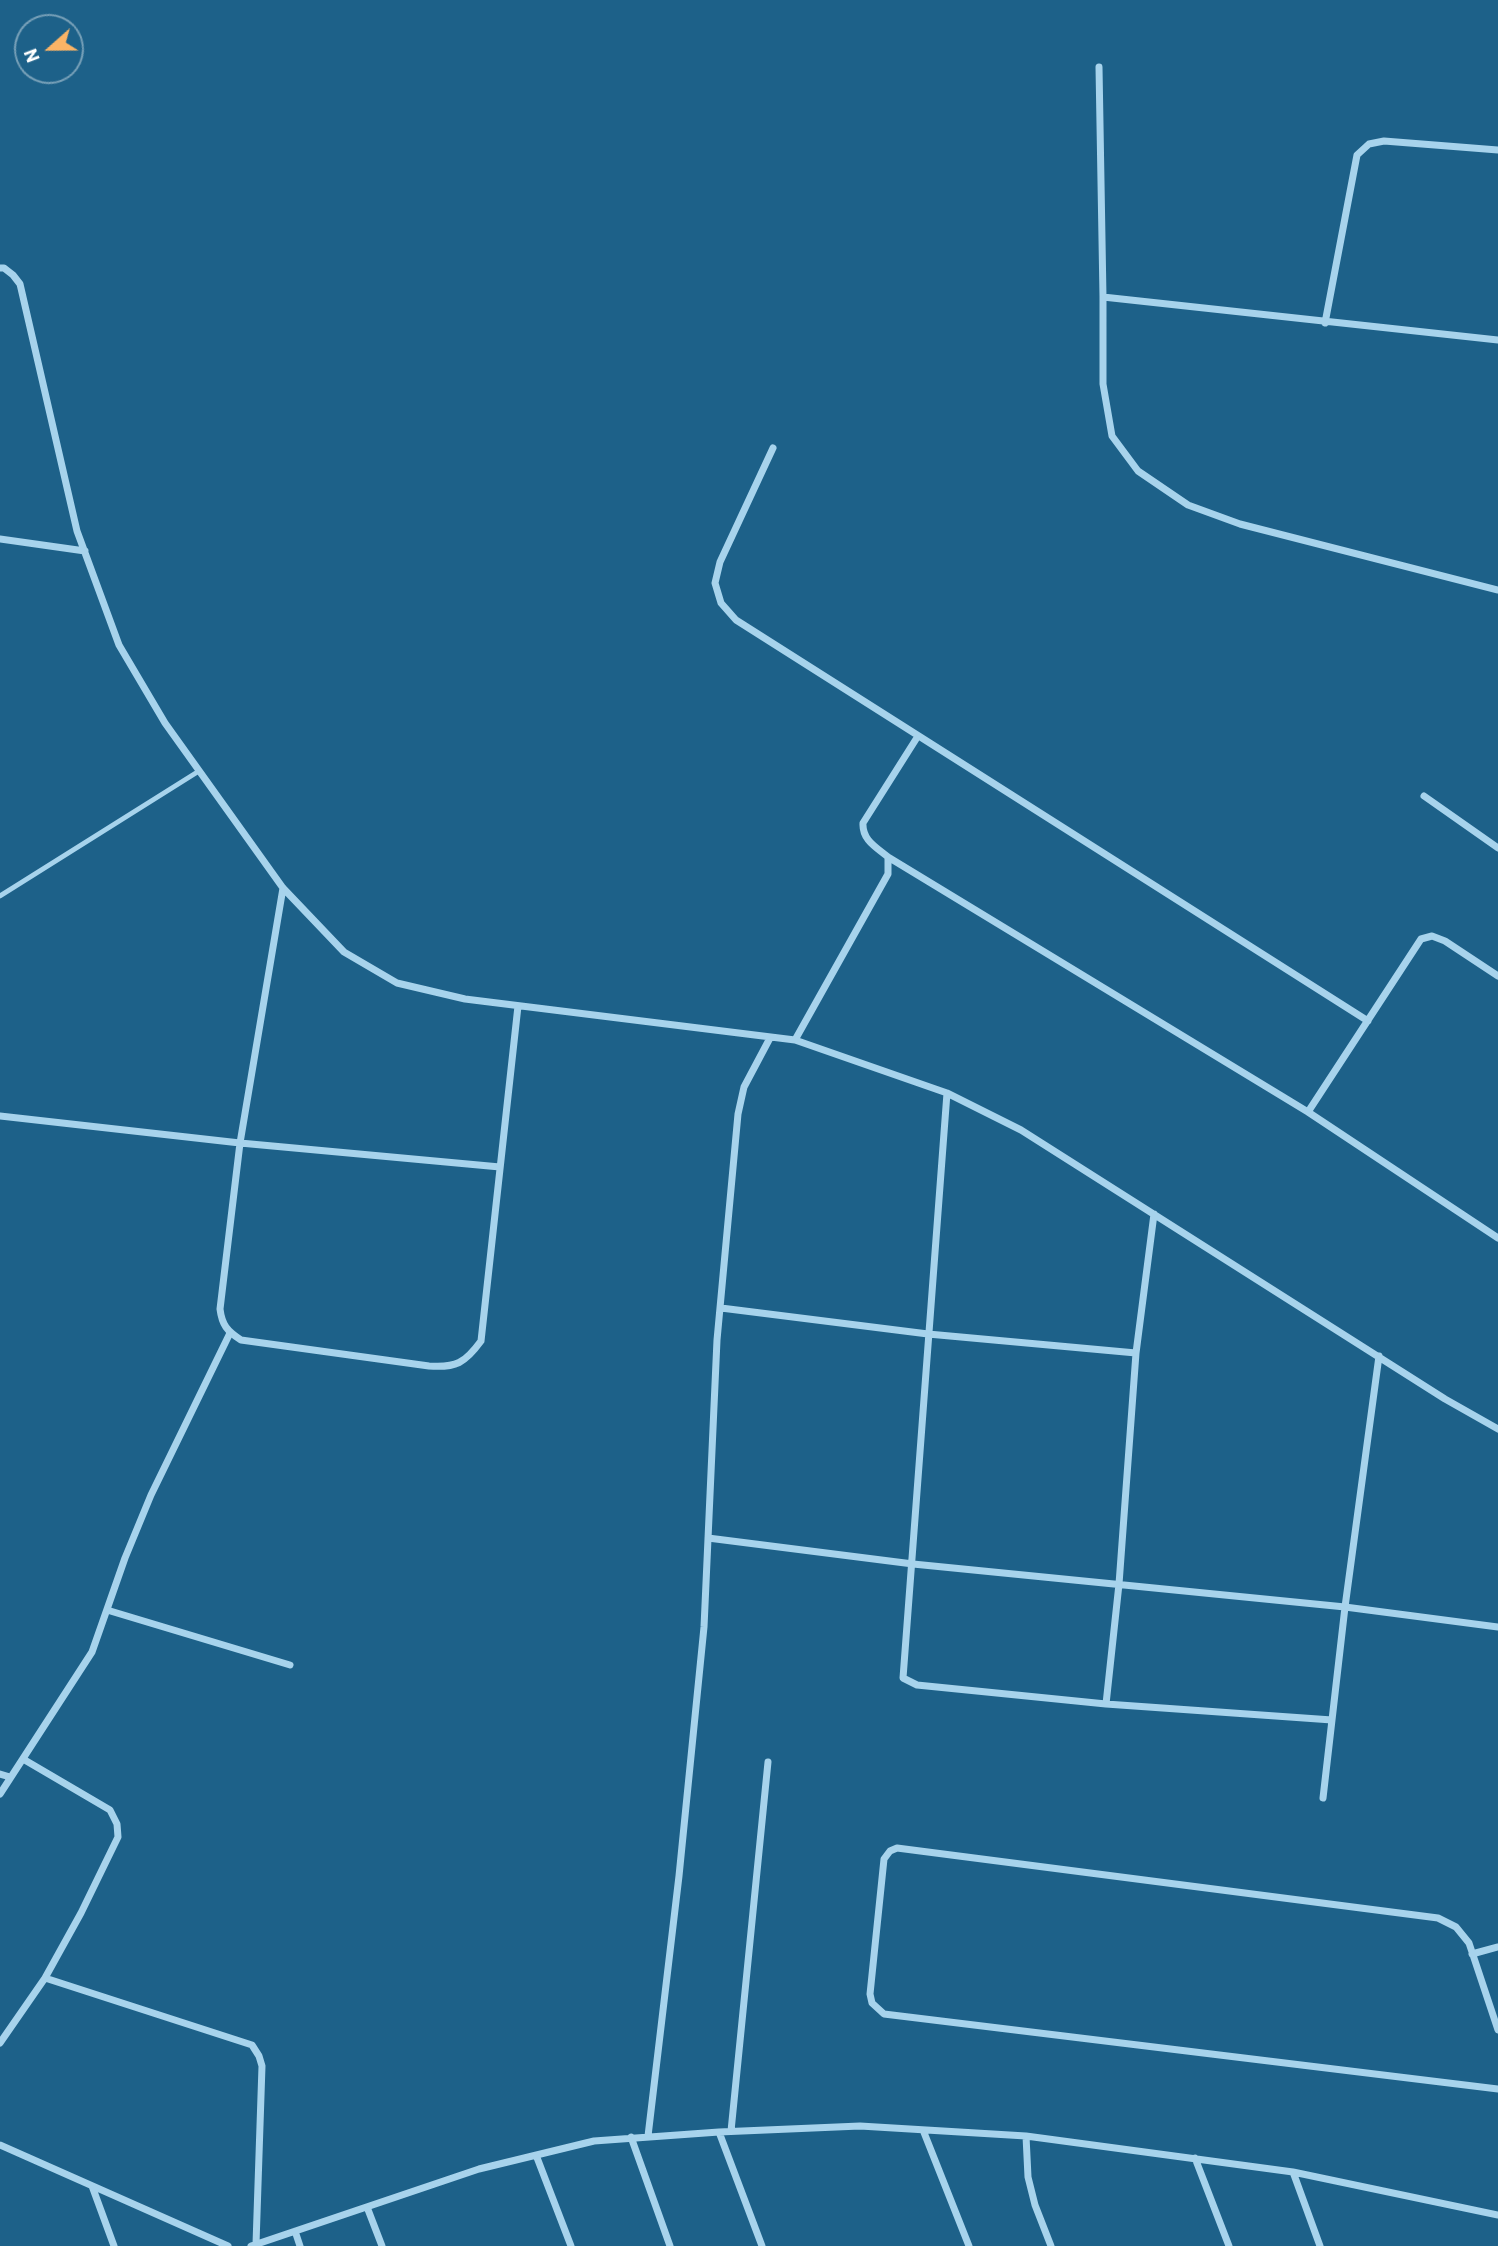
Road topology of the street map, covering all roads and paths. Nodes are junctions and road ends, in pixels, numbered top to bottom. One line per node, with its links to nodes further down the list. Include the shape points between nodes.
1 (1099, 67): 4 (street)
2 (1498, 150): 5 (street, via 1384,141 1369,144 1357,155)
3 (0, 268): 9 (street, via 20,284)
4 (1104, 297): 5 (street); 10 (street, via 1103,384 1112,436 1138,471 1188,505 1240,524)
5 (1325, 323): 6 (street)
6 (1498, 340)
7 (773, 448): 11 (street, via 720,562 715,583 721,603 736,620)
8 (0, 539): 9 (street)
9 (85, 551): 12 (street, via 119,645)
10 (1498, 590)
11 (918, 736): 15 (street, via 863,823 865,838); 20 (street)
12 (199, 771): 16 (street); 17 (lane)
13 (1424, 796): 14 (street)
14 (1498, 848)
15 (888, 857): 22 (street, via 888,874); 24 (street)
16 (283, 888): 19 (street, via 344,952 397,984); 26 (street)
17 (0, 896)
18 (1498, 976): 20 (street, via 1445,941 1432,936 1421,939)
19 (518, 1006): 21 (street); 27 (street)
20 (1368, 1021): 24 (street)
21 (770, 1038): 22 (street); 30 (street, via 744,1087 738,1114)
22 (794, 1040): 23 (street)
23 (947, 1093): 28 (street, via 1021,1130); 32 (street)
24 (1308, 1112): 29 (street)
25 (0, 1116): 26 (street)
26 (240, 1143): 27 (street); 31 (street, via 220,1309 222,1323)
27 (500, 1167): 31 (street, via 481,1341 469,1357 450,1367 429,1366 241,1340)
28 (1154, 1214): 33 (street); 34 (street)
29 (1498, 1238)
30 (721, 1308): 32 (street); 36 (street)
31 (230, 1333): 40 (street, via 151,1495)
32 (928, 1334): 33 (street); 37 (street)
33 (1136, 1353): 38 (street)
34 (1379, 1356): 35 (street); 39 (street)
35 (1498, 1429)
36 (708, 1538): 37 (street); 60 (street, via 704,1627)
37 (913, 1564): 38 (street); 43 (street, via 903,1678 910,1683)
38 (1119, 1584): 39 (street); 43 (street)
39 (1345, 1607): 41 (street); 44 (street)
40 (107, 1610): 42 (street); 45 (street, via 92,1652)
41 (1498, 1627)
42 (290, 1665)
43 (1106, 1704): 44 (street)
44 (1332, 1720): 50 (street)
45 (23, 1759): 48 (street); 53 (street, via 110,1810 117,1824 118,1837)
46 (768, 1762): 58 (street)
47 (0, 1774): 48 (street)
48 (10, 1777): 49 (street)
49 (0, 1794)
50 (1323, 1798)
51 (1498, 1947): 52 (street)
52 (1472, 1954): 54 (street); 56 (street, via 1456,1927 1438,1918 897,1848 884,1859 870,1994 872,2003 884,2014)
53 (45, 1978): 55 (street); 71 (street, via 253,2045 262,2066)
54 (1498, 2030)
55 (0, 2043)
56 (1498, 2089)
57 (923, 2130): 58 (street, via 860,2126); 61 (street); 79 (street)
58 (730, 2131): 59 (street)
59 (719, 2132): 60 (street); 78 (street)
60 (648, 2136): 62 (street)
61 (1026, 2136): 65 (street); 80 (street, via 1028,2177)
62 (631, 2137): 64 (street); 77 (street)
63 (0, 2146): 67 (street)
64 (536, 2155): 68 (street); 76 (street)
65 (1195, 2158): 66 (street); 81 (street)
66 (1293, 2172): 69 (street); 82 (street)
67 (92, 2186): 72 (street); 73 (street)
68 (367, 2207): 70 (street); 75 (street)
69 (1498, 2214)
70 (295, 2231): 71 (street); 74 (street)
71 (253, 2245)
72 (114, 2246)
73 (228, 2246)
74 (300, 2246)
75 (382, 2246)
76 (571, 2246)
77 (670, 2246)
78 (762, 2246)
79 (969, 2246)
80 (1051, 2246)
81 (1229, 2246)
82 (1320, 2246)

